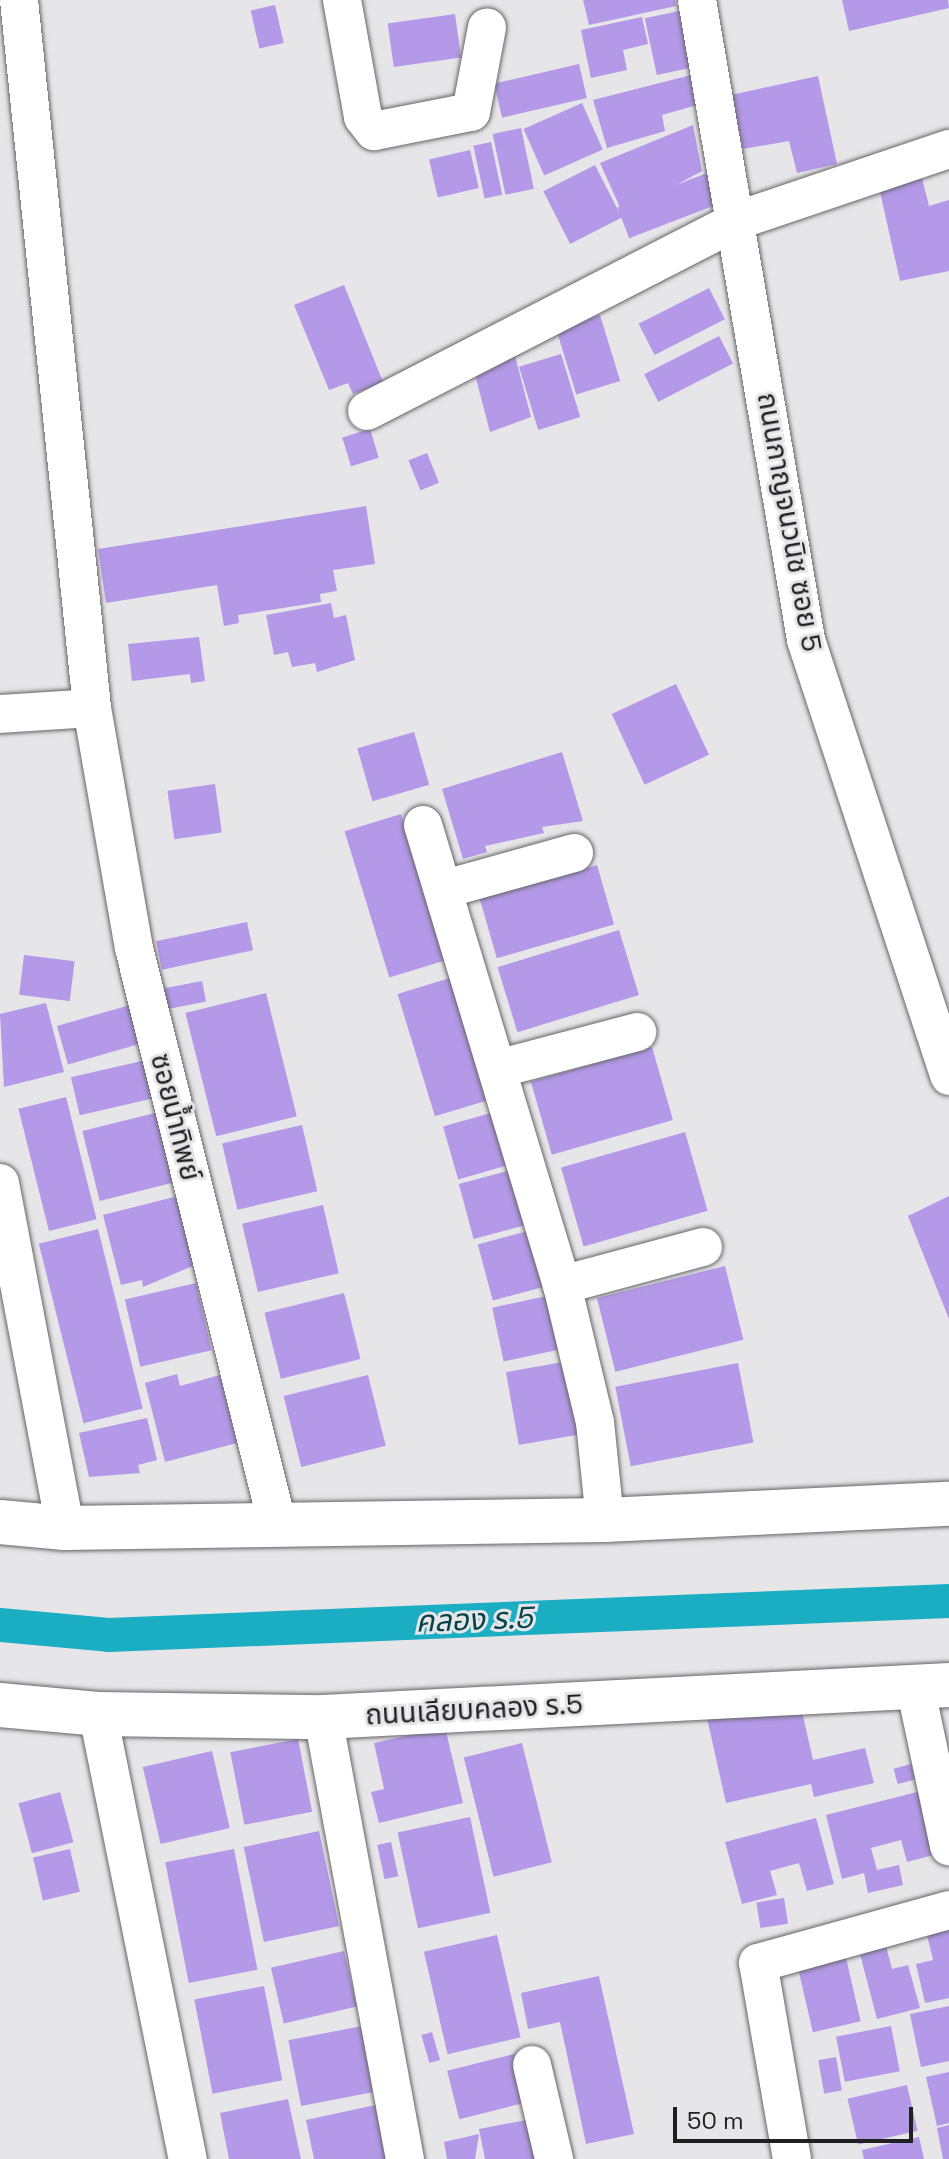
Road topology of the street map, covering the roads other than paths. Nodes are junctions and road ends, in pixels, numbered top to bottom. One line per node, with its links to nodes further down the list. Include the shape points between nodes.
1 (19, 0): 8 (street, ซอยน้ำทิพย์)
2 (342, 0): 4 (street, via 363,117 374,131 471,112)
3 (697, 0): 6 (street, ถนนกาญจนวนิช ซอย 5)
4 (487, 27)
5 (949, 149): 6 (street)
6 (739, 220): 7 (street); 15 (street, ถนนกาญจนวนิช ซอย 5, via 806,640)
7 (367, 411)
8 (92, 708): 9 (street); 22 (street, ซอยน้ำทิพย์, via 134,948)
9 (0, 714)
10 (423, 825): 12 (street)
11 (574, 853): 12 (street)
12 (445, 889): 14 (street)
13 (637, 1032): 14 (street)
14 (501, 1068): 18 (street)
15 (949, 1076)
16 (0, 1183): 23 (street)
17 (703, 1247): 18 (street)
18 (562, 1285): 20 (street, via 595,1422)
19 (949, 1504): 20 (street)
20 (605, 1520): 22 (street)
21 (0, 1522): 23 (street)
22 (277, 1523): 23 (street)
23 (65, 1528)
24 (932, 1686): 27 (street, ถนนเลียบคลอง ร.5); 28 (street)
25 (0, 1705): 26 (street, ถนนเลียบคลอง ร.5)
26 (98, 1714): 27 (street, ถนนเลียบคลอง ร.5); 31 (street)
27 (323, 1717): 32 (street)
28 (949, 1846)
29 (949, 1910): 34 (street, via 758,1963)
30 (532, 2065): 33 (street)
31 (188, 2159)
32 (405, 2159)
33 (554, 2159)
34 (792, 2159)

